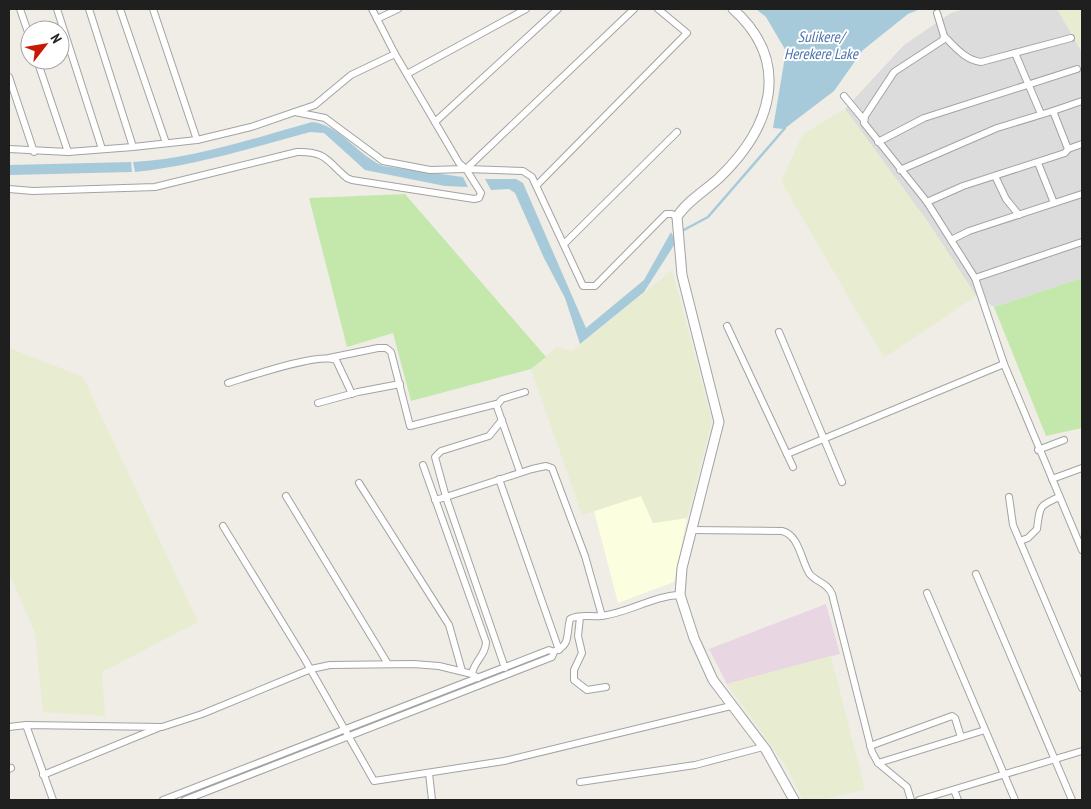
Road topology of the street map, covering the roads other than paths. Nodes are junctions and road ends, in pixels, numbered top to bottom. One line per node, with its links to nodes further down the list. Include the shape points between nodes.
1 (57, 9): 36 (street)
2 (88, 9): 35 (street)
3 (120, 9): 33 (street)
4 (153, 9): 31 (street)
5 (372, 9): 13 (street)
6 (398, 9): 13 (street)
7 (526, 9): 20 (street)
8 (558, 9): 29 (street)
9 (634, 9): 42 (street)
10 (658, 9): 45 (street, via 687,33)
11 (733, 9): 51 (street, via 764,50 769,68 768,98 758,129 746,148)
12 (936, 13): 14 (street)
13 (377, 19): 17 (street)
14 (944, 36): 16 (street, via 975,62); 28 (street, via 943,40 894,72)
15 (1071, 38): 16 (street)
16 (1015, 53): 22 (street)
17 (394, 54): 20 (street); 26 (street, via 350,75 315,105)
18 (1077, 69): 22 (street)
19 (40, 70): 40 (street)
20 (406, 74): 29 (street)
21 (9, 77): 39 (street)
22 (1027, 84): 27 (street); 32 (street, via 924,118)
23 (844, 96): 28 (street)
24 (1082, 101): 25 (street)
25 (1053, 111): 27 (street); 37 (street)
26 (295, 112): 31 (street); 42 (street, via 325,118 383,161 430,170)
27 (1040, 114): 43 (street, via 996,128)
28 (864, 120): 32 (street)
29 (435, 122): 42 (street)
30 (677, 132): 54 (street)
31 (197, 140): 33 (street)
32 (878, 142): 43 (street)
33 (166, 143): 35 (street)
34 (1082, 144): 37 (street)
35 (133, 147): 36 (street)
36 (102, 149): 40 (street)
37 (1068, 149): 41 (street)
38 (9, 150): 39 (street)
39 (34, 152): 40 (street)
40 (68, 152)
41 (1038, 163): 44 (street); 49 (street)
42 (466, 169): 45 (street, via 523,171); 46 (street, via 481,193 479,198 352,180 322,154 308,152 154,187)
43 (900, 170): 48 (street)
44 (995, 176): 48 (street); 50 (street, via 1006,199)
45 (537, 185): 54 (street)
46 (9, 189)
47 (1082, 194): 49 (street)
48 (927, 202): 52 (street)
49 (1054, 203): 50 (street)
50 (1019, 215): 52 (street, via 968,231)
51 (677, 222): 54 (street, via 672,214 666,214 592,288 581,283); 85 (street, via 682,274 719,422)
52 (951, 240): 55 (street)
53 (1082, 242): 55 (street)
54 (564, 244)
55 (975, 278): 59 (street)
56 (727, 326): 70 (street)
57 (779, 332): 67 (street)
58 (329, 358): 60 (street); 61 (street, via 386,348 391,352); 63 (street, via 336,360)
59 (1004, 364): 67 (street); 69 (street)
60 (228, 383)
61 (400, 384): 63 (street); 65 (street, via 410,426 494,403)
62 (525, 392): 65 (street, via 502,399)
63 (352, 394): 64 (street)
64 (318, 403)
65 (497, 405): 66 (street)
66 (502, 420): 74 (street); 80 (street, via 489,436 441,451 435,457)
67 (824, 438): 70 (street); 77 (street)
68 (1064, 440): 69 (street)
69 (1038, 450): 75 (street)
70 (787, 454): 72 (street)
71 (423, 465): 83 (street)
72 (793, 467)
73 (1082, 468): 75 (street)
74 (520, 472): 76 (street); 91 (street, via 546,466 554,471 585,556)
75 (1052, 479): 82 (street)
76 (499, 480): 80 (street); 93 (street)
77 (842, 482)
78 (360, 483): 97 (street, via 449,625)
79 (286, 496): 94 (street)
80 (446, 497): 83 (street); 95 (street)
81 (1009, 497): 86 (street, via 1013,525)
82 (1060, 497): 86 (street, via 1038,510 1037,529); 87 (street)
83 (435, 500): 98 (street, via 486,642 486,648 474,664)
84 (222, 526): 96 (street)
85 (692, 530): 90 (street, via 682,568); 109 (street, via 782,531 790,535 809,573 827,585 832,594)
86 (1020, 541): 100 (street)
87 (1082, 550)
88 (976, 574): 112 (street)
89 (927, 593): 106 (street)
90 (680, 595): 91 (street, via 665,595); 101 (street, via 694,638 713,680)
91 (602, 616): 92 (street)
92 (580, 617): 93 (street, via 570,620 568,642); 99 (street, via 578,636 582,653 574,670 574,680 587,690)
93 (557, 651): 95 (street, via 549,650); 107 (street, via 552,657)
94 (388, 664): 96 (street, via 330,665); 97 (street, via 439,666)
95 (505, 668): 98 (street)
96 (311, 669): 104 (street); 105 (street)
97 (462, 671): 98 (street)
98 (475, 676): 105 (street)
99 (606, 687)
100 (1082, 688)
101 (731, 706): 110 (street); 114 (street, via 504,761)
102 (26, 725): 103 (street); 104 (street); 115 (street)
103 (9, 727)
104 (162, 727): 115 (street)
105 (345, 730): 107 (street); 120 (street)
106 (985, 730): 108 (street); 116 (street)
107 (348, 737): 114 (street, via 374,781); 121 (street)
108 (961, 737): 109 (street, via 952,716); 113 (street)
109 (870, 746): 113 (street)
110 (763, 747): 117 (street, via 694,765); 123 (street)
111 (1082, 751): 112 (street)
112 (1055, 759): 116 (street); 128 (street)
113 (878, 763): 124 (street, via 907,787)
114 (429, 773): 122 (street)
115 (43, 775): 119 (street)
116 (1004, 775): 118 (street); 127 (street)
117 (580, 782)
118 (954, 790): 125 (street); 126 (street)
119 (53, 800)
120 (163, 800)
121 (185, 800)
122 (432, 800)
123 (794, 800)
124 (911, 800)
125 (919, 800)
126 (958, 800)
127 (1014, 800)
128 (1072, 800)

